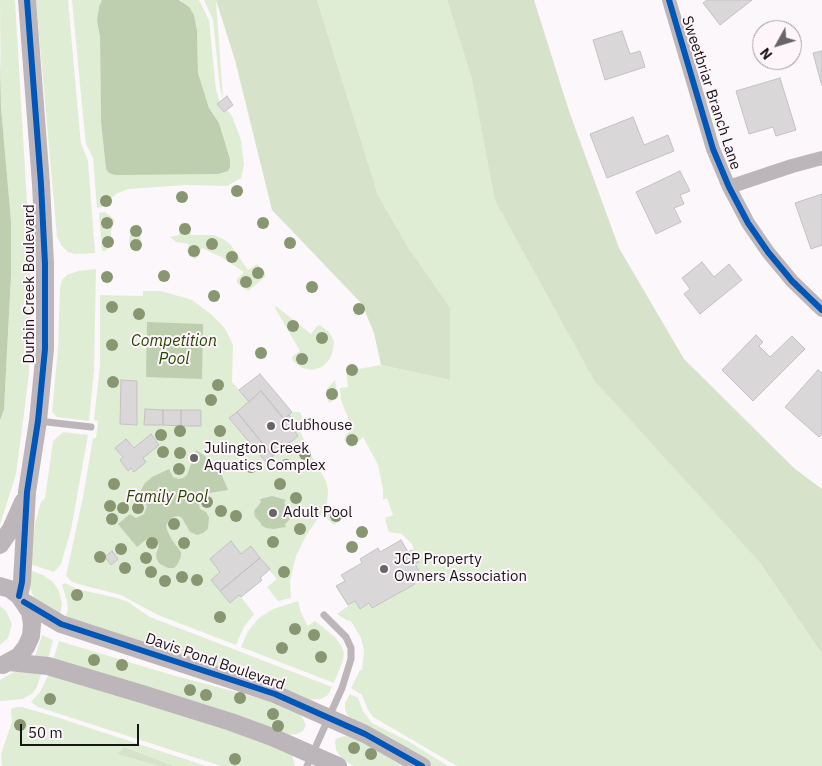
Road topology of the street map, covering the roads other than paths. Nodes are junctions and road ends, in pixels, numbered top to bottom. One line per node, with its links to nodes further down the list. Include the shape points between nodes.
1 (27, 0): 6 (street, Durbin Creek Boulevard, via 44,264 45,348)
2 (669, 0): 4 (street, Sweetbriar Branch Lane, via 713,149)
3 (822, 158): 4 (street)
4 (728, 187): 5 (street, Sweetbriar Branch Lane, via 768,252)
5 (822, 310)
6 (38, 421): 7 (lane); 8 (street, Durbin Creek Boulevard)
7 (91, 427)
8 (27, 492): 9 (street, Durbin Creek Boulevard); 11 (street, Durbin Creek Boulevard)
9 (0, 545)
10 (0, 586): 11 (street, Davis Pond Boulevard, via 10,589)
11 (22, 599): 13 (street, via 30,612 31,636 23,651); 14 (street, Davis Pond Boulevard, via 61,624 274,694)
12 (324, 615): 14 (lane, via 346,637 352,659)
13 (3, 665): 15 (street, via 48,666 94,679 231,722)
14 (328, 717): 15 (lane); 17 (street, Davis Pond Boulevard)
15 (309, 760): 16 (street)
16 (338, 766)
17 (422, 766)

